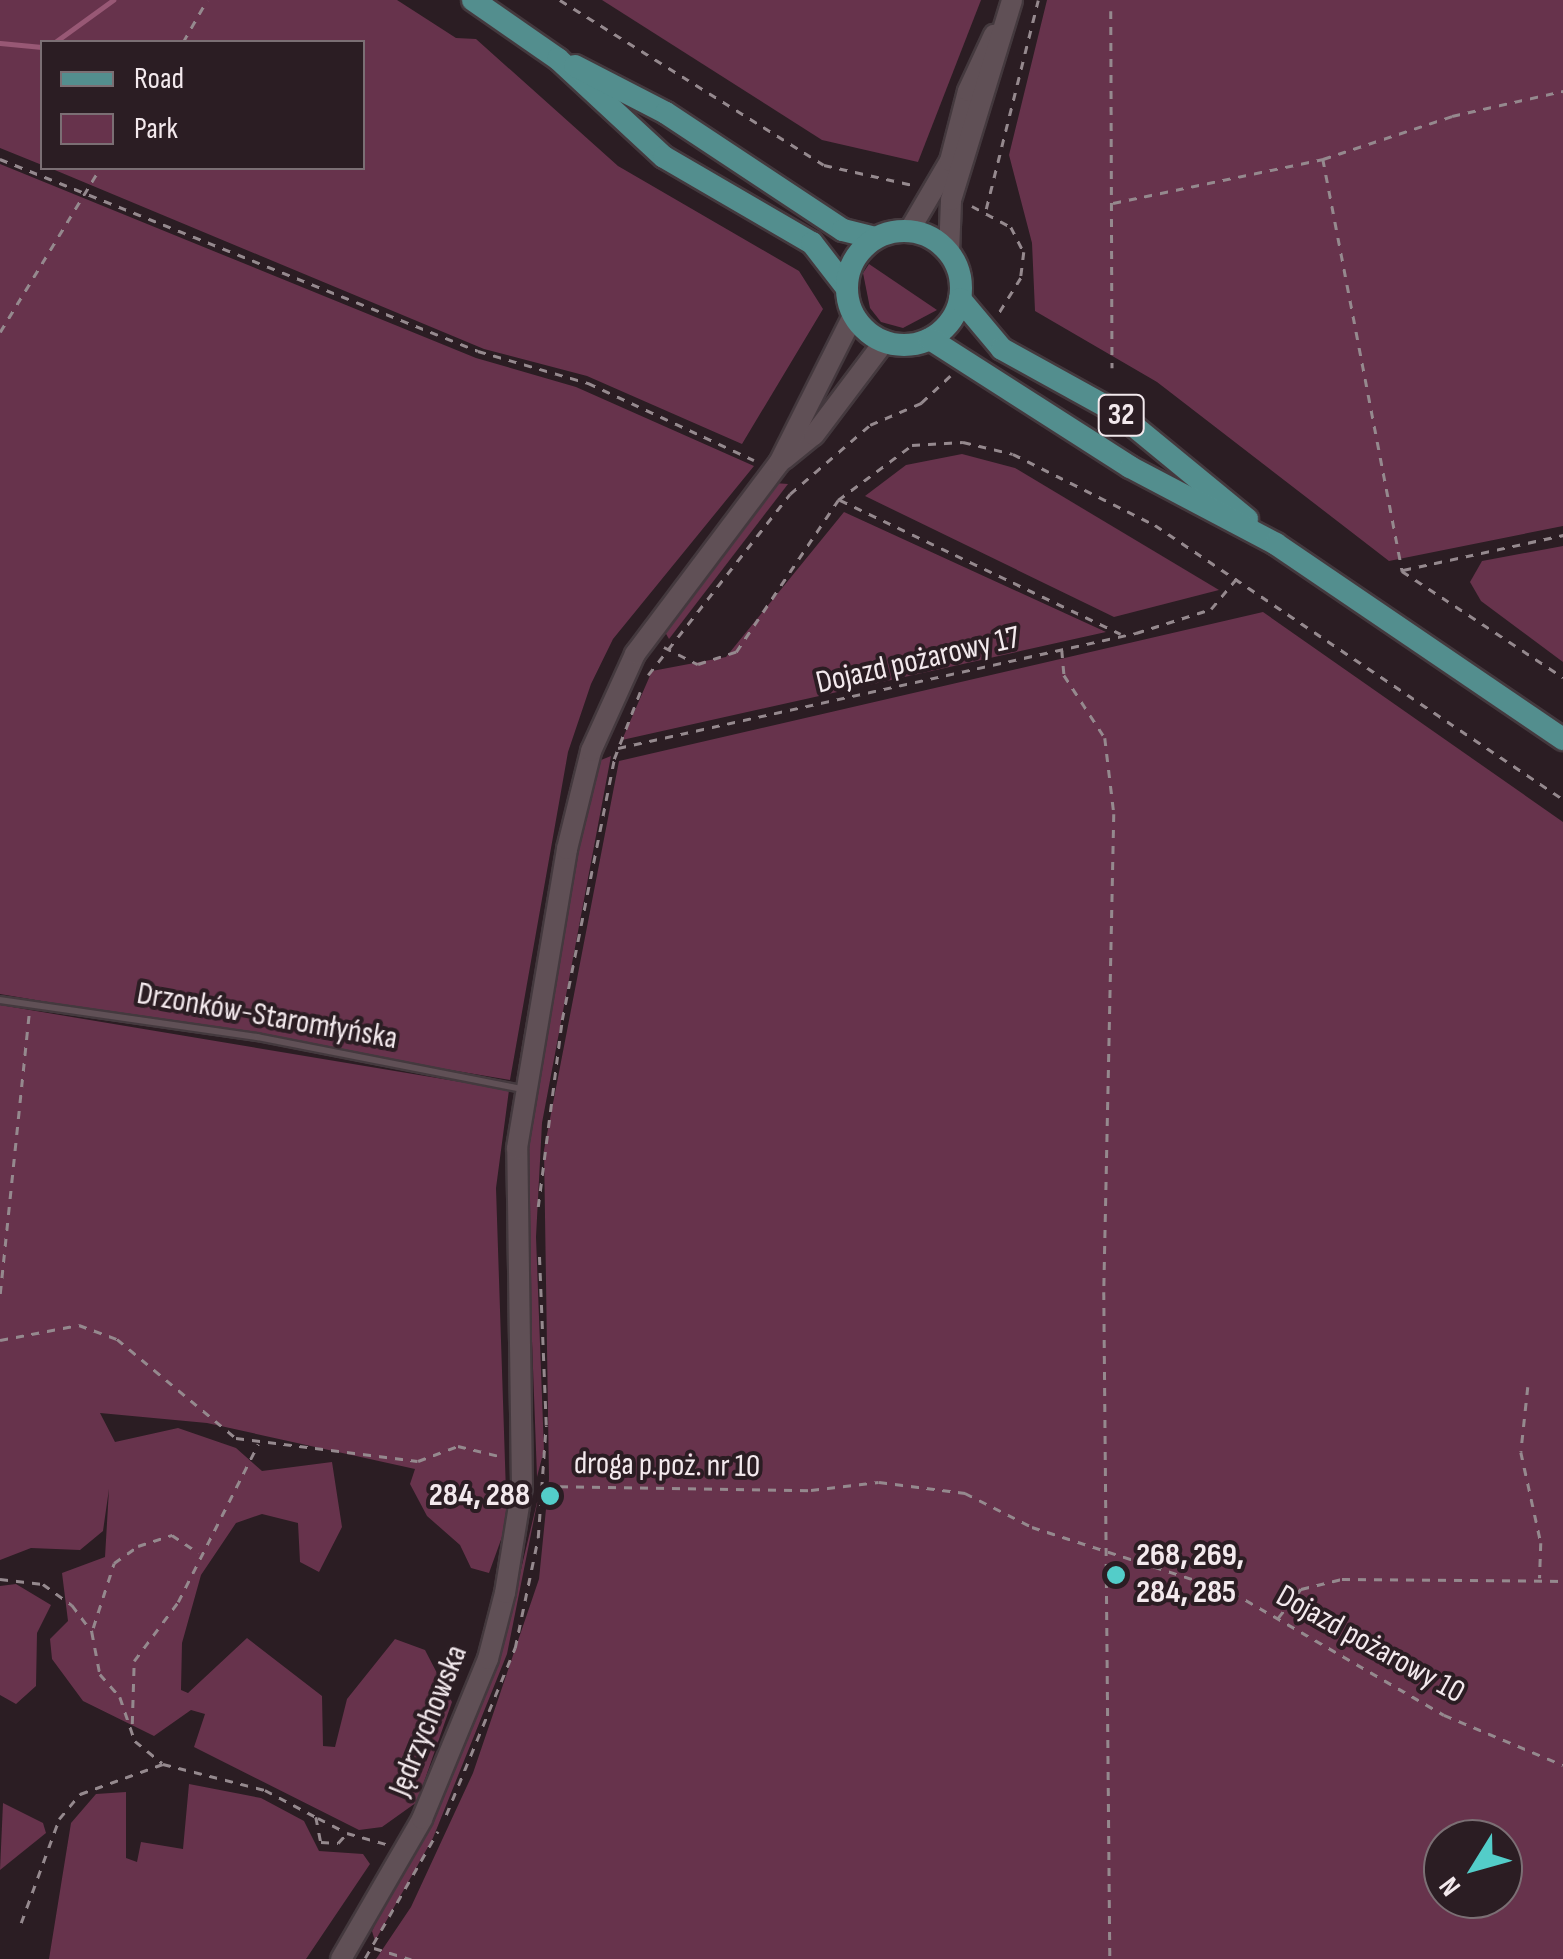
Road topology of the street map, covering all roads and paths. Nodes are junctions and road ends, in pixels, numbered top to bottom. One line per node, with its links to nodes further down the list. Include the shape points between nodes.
1 (207, 0): 7 (path)
2 (473, 0): 8 (main road)
3 (560, 0): 14 (path, via 824,164)
4 (1038, 0): 16 (path)
5 (1011, 4): 14 (main road, via 979,63)
6 (1110, 12): 15 (path)
7 (185, 40)
8 (558, 59): 18 (main road, via 666,113 843,230); 20 (main road, via 664,157 812,243)
9 (1563, 91): 10 (path, via 1452,116)
10 (1322, 158): 15 (path); 33 (path)
11 (0, 159): 13 (path)
12 (98, 170): 13 (path)
13 (85, 188): 23 (path, via 49,261); 29 (path, via 478,351 588,383)
14 (942, 197): 16 (path); 17 (main road); 19 (main road)
15 (1113, 204): 28 (path)
16 (986, 210): 24 (path, via 1011,228 1024,252 1021,278)
17 (909, 231): 18 (main road); 19 (main road)
18 (876, 238): 20 (main road, via 856,257)
19 (949, 253): 21 (main road, 32)
20 (846, 287): 22 (main road)
21 (960, 300): 24 (main road, 32); 25 (main road)
22 (853, 316): 26 (main road); 29 (main road, via 846,344)
23 (0, 332)
24 (984, 332): 32 (main road, 32, via 1118,413)
25 (930, 339): 26 (main road); 27 (main road, 32)
26 (884, 342): 29 (main road, via 814,436)
27 (966, 357): 32 (main road, 32, via 1130,467); 37 (path, via 931,396 870,425 790,494)
28 (1112, 368)
29 (776, 466): 35 (main road, Jędrzychowska)
30 (838, 500): 34 (path, via 912,444 963,442 1013,454 1156,526); 36 (path, via 1093,614); 37 (path, via 736,652 698,664)
31 (1563, 535): 33 (path)
32 (1276, 544): 40 (main road, 32)
33 (1402, 571): 39 (path)
34 (1237, 578): 36 (path, Dojazd pożarowy 17, via 1211,610); 43 (path)
35 (649, 632): 37 (path); 42 (main road, Jędrzychowska)
36 (1123, 636): 38 (path, Dojazd pożarowy 17)
37 (665, 648): 41 (path)
38 (1062, 650): 41 (path, Dojazd pożarowy 17); 56 (path, via 1064,675 1105,738 1114,814 1104,1292)
39 (1563, 676)
40 (1563, 740)
41 (617, 748): 42 (path, Dojazd pożarowy 17); 47 (path, via 556,1050)
42 (591, 751): 46 (main road, Jędrzychowska)
43 (1563, 798)
44 (0, 1000): 45 (lane, Drzonków-Staromłyńska)
45 (30, 1004): 46 (lane, Drzonków-Staromłyńska, via 257,1036); 49 (path)
46 (524, 1089): 53 (main road, Jędrzychowska, via 514,1286)
47 (538, 1211)
48 (538, 1242): 53 (path)
49 (0, 1294)
50 (0, 1340): 52 (path, droga p.poż. nr 10, via 79,1325 118,1339 236,1438)
51 (1528, 1387): 57 (path, via 1521,1452 1541,1543)
52 (258, 1442): 53 (path, droga p.poż. nr 10, via 418,1461 458,1446); 55 (path)
53 (530, 1480): 54 (path, droga p.poż. nr 10); 62 (path); 68 (main road, Jędrzychowska, via 488,1660)
54 (811, 1490): 56 (path, Dojazd pożarowy 10, via 878,1482 965,1493)
55 (200, 1554): 61 (path, via 172,1534 114,1563); 63 (path, via 178,1602 134,1661)
56 (1110, 1554): 60 (path, Dojazd pożarowy 10, via 1232,1592); 73 (path)
57 (1540, 1579): 59 (path); 60 (path, via 1342,1578 1301,1589)
58 (0, 1580): 61 (path, via 43,1584)
59 (1563, 1581)
60 (1277, 1620): 65 (path, Dojazd pożarowy 10, via 1444,1715)
61 (92, 1632): 63 (path, via 100,1674)
62 (515, 1648)
63 (132, 1724): 64 (path, via 146,1756)
64 (164, 1764): 66 (path, via 265,1790); 69 (path, via 80,1794 59,1819)
65 (1563, 1766)
66 (316, 1818): 67 (path); 67 (path, via 321,1842 338,1843)
67 (347, 1833): 68 (path)
68 (407, 1851): 70 (main road, Jędrzychowska)
69 (20, 1923)
70 (356, 1937): 71 (main road, Jędrzychowska); 72 (path)
71 (341, 1959)
72 (411, 1959)
73 (1110, 1959)

